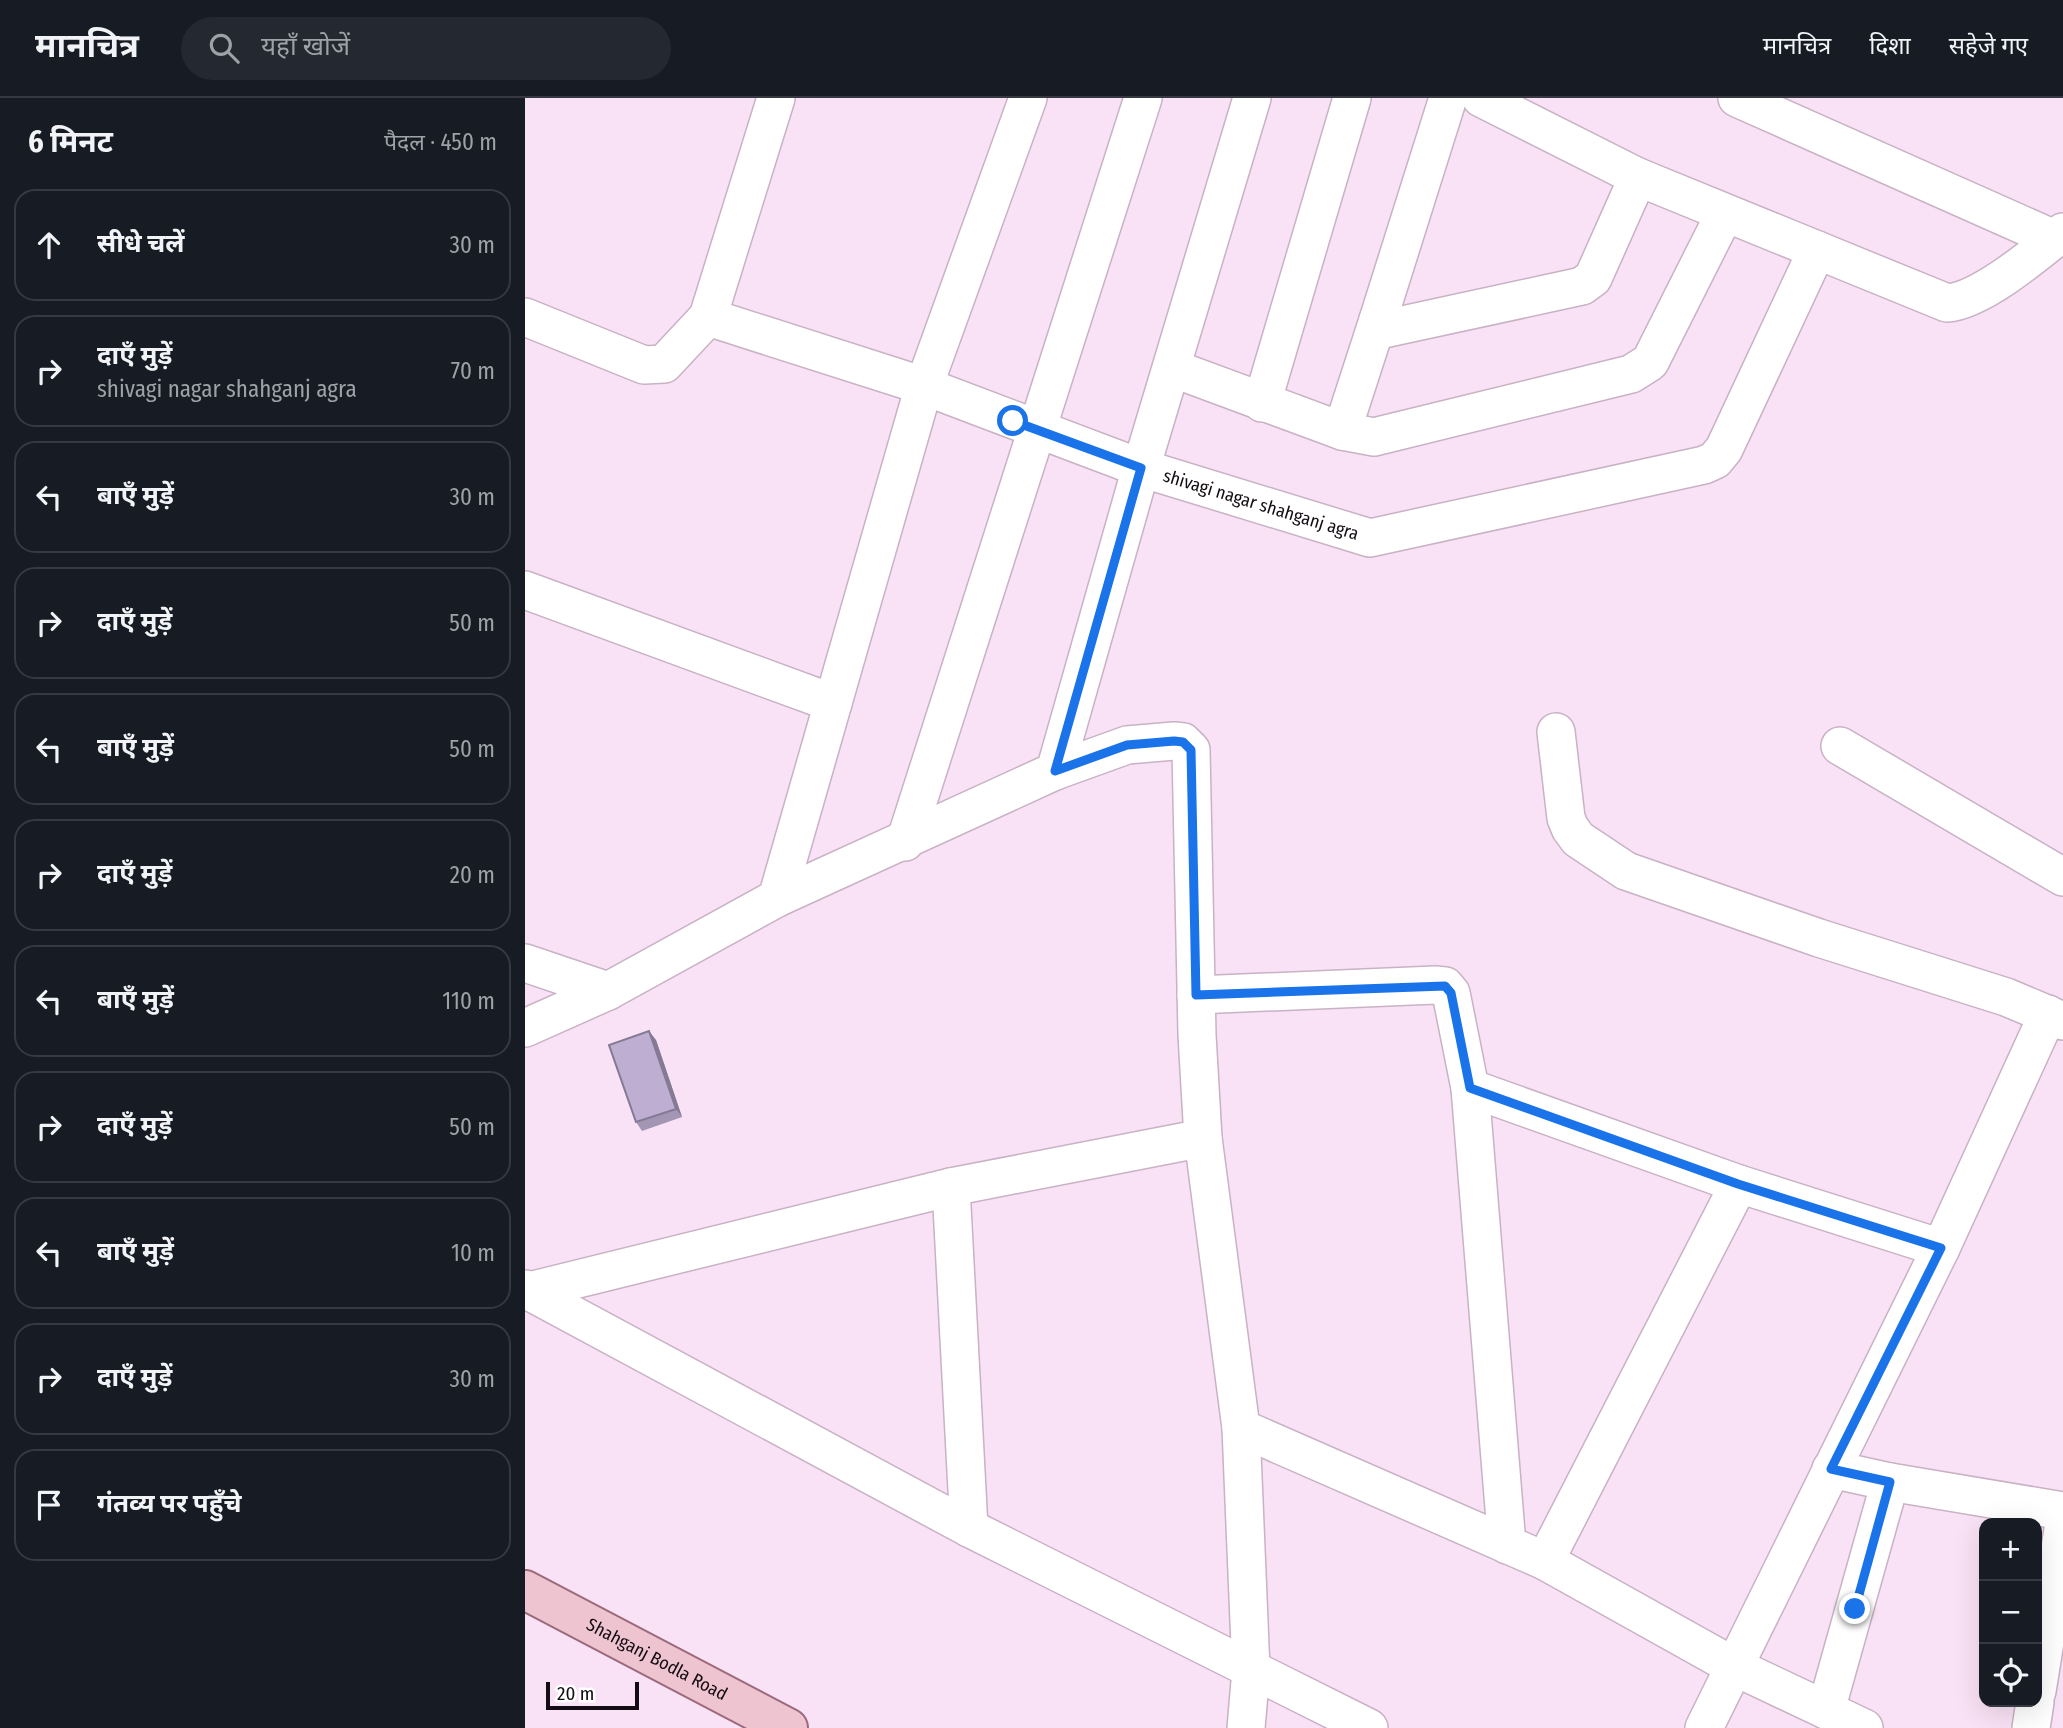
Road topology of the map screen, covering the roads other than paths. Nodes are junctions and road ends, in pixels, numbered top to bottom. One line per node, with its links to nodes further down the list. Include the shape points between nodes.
1 (1028, 98): 17 (street)
2 (1143, 98): 19 (street)
3 (1252, 98): 16 (street)
4 (1352, 98): 18 (street)
5 (1448, 98): 15 (street)
6 (1481, 98): 9 (street)
7 (1737, 98): 11 (street)
8 (765, 101): 14 (street)
9 (1638, 177): 10 (street); 15 (street, via 1593,278 1582,286 1390,329 1379,326)
10 (1725, 213): 12 (street); 20 (street, via 1650,362 1642,369 1377,437)
11 (2059, 235): 12 (street, via 1977,294 1947,303)
12 (1817, 250): 21 (street, shivagi nagar shahganj agra, via 1724,449 1704,465 1370,538)
13 (525, 317): 14 (street, via 655,366 664,364)
14 (708, 317): 17 (street)
15 (1378, 320): 20 (street)
16 (1172, 368): 18 (street); 21 (street)
17 (923, 386): 19 (street); 23 (street)
18 (1262, 403): 20 (street)
19 (1036, 429): 21 (street); 27 (street)
20 (1342, 431)
21 (1141, 468): 26 (street, shivagi nagar shahganj agra)
22 (525, 590): 23 (street)
23 (833, 703): 29 (street)
24 (1556, 732): 33 (street, via 1570,828 1578,839 1626,871)
25 (1840, 746): 28 (street)
26 (1055, 771): 27 (street); 32 (street, via 1127,745 1174,741 1191,750)
27 (905, 842): 29 (street)
28 (2063, 877)
29 (777, 898): 31 (street)
30 (525, 963): 31 (street)
31 (608, 991): 34 (street)
32 (1196, 995): 35 (street, via 1445,986 1451,993); 36 (street)
33 (2055, 1017): 39 (street)
34 (525, 1028)
35 (1470, 1088): 37 (street); 47 (street)
36 (1203, 1138): 38 (street); 41 (street)
37 (1738, 1184): 39 (street); 48 (street)
38 (951, 1187): 40 (street); 45 (street)
39 (1941, 1248): 42 (street)
40 (527, 1290): 45 (street)
41 (1241, 1428): 47 (street); 52 (street)
42 (1831, 1469): 43 (street); 51 (street)
43 (1890, 1482): 44 (street); 54 (street)
44 (2063, 1511)
45 (969, 1528): 52 (street)
46 (2063, 1530): 50 (street)
47 (1507, 1545): 48 (street)
48 (1545, 1561): 51 (street)
49 (525, 1590): 55 (main road, Shahganj Bodla Road)
50 (2042, 1659)
51 (1735, 1667): 54 (street); 58 (street)
52 (1251, 1670): 56 (street); 57 (street)
53 (2034, 1707): 60 (street)
54 (1826, 1710): 59 (street)
55 (788, 1728)
56 (1246, 1728)
57 (1369, 1728)
58 (1704, 1728)
59 (1864, 1728)
60 (2031, 1728)

